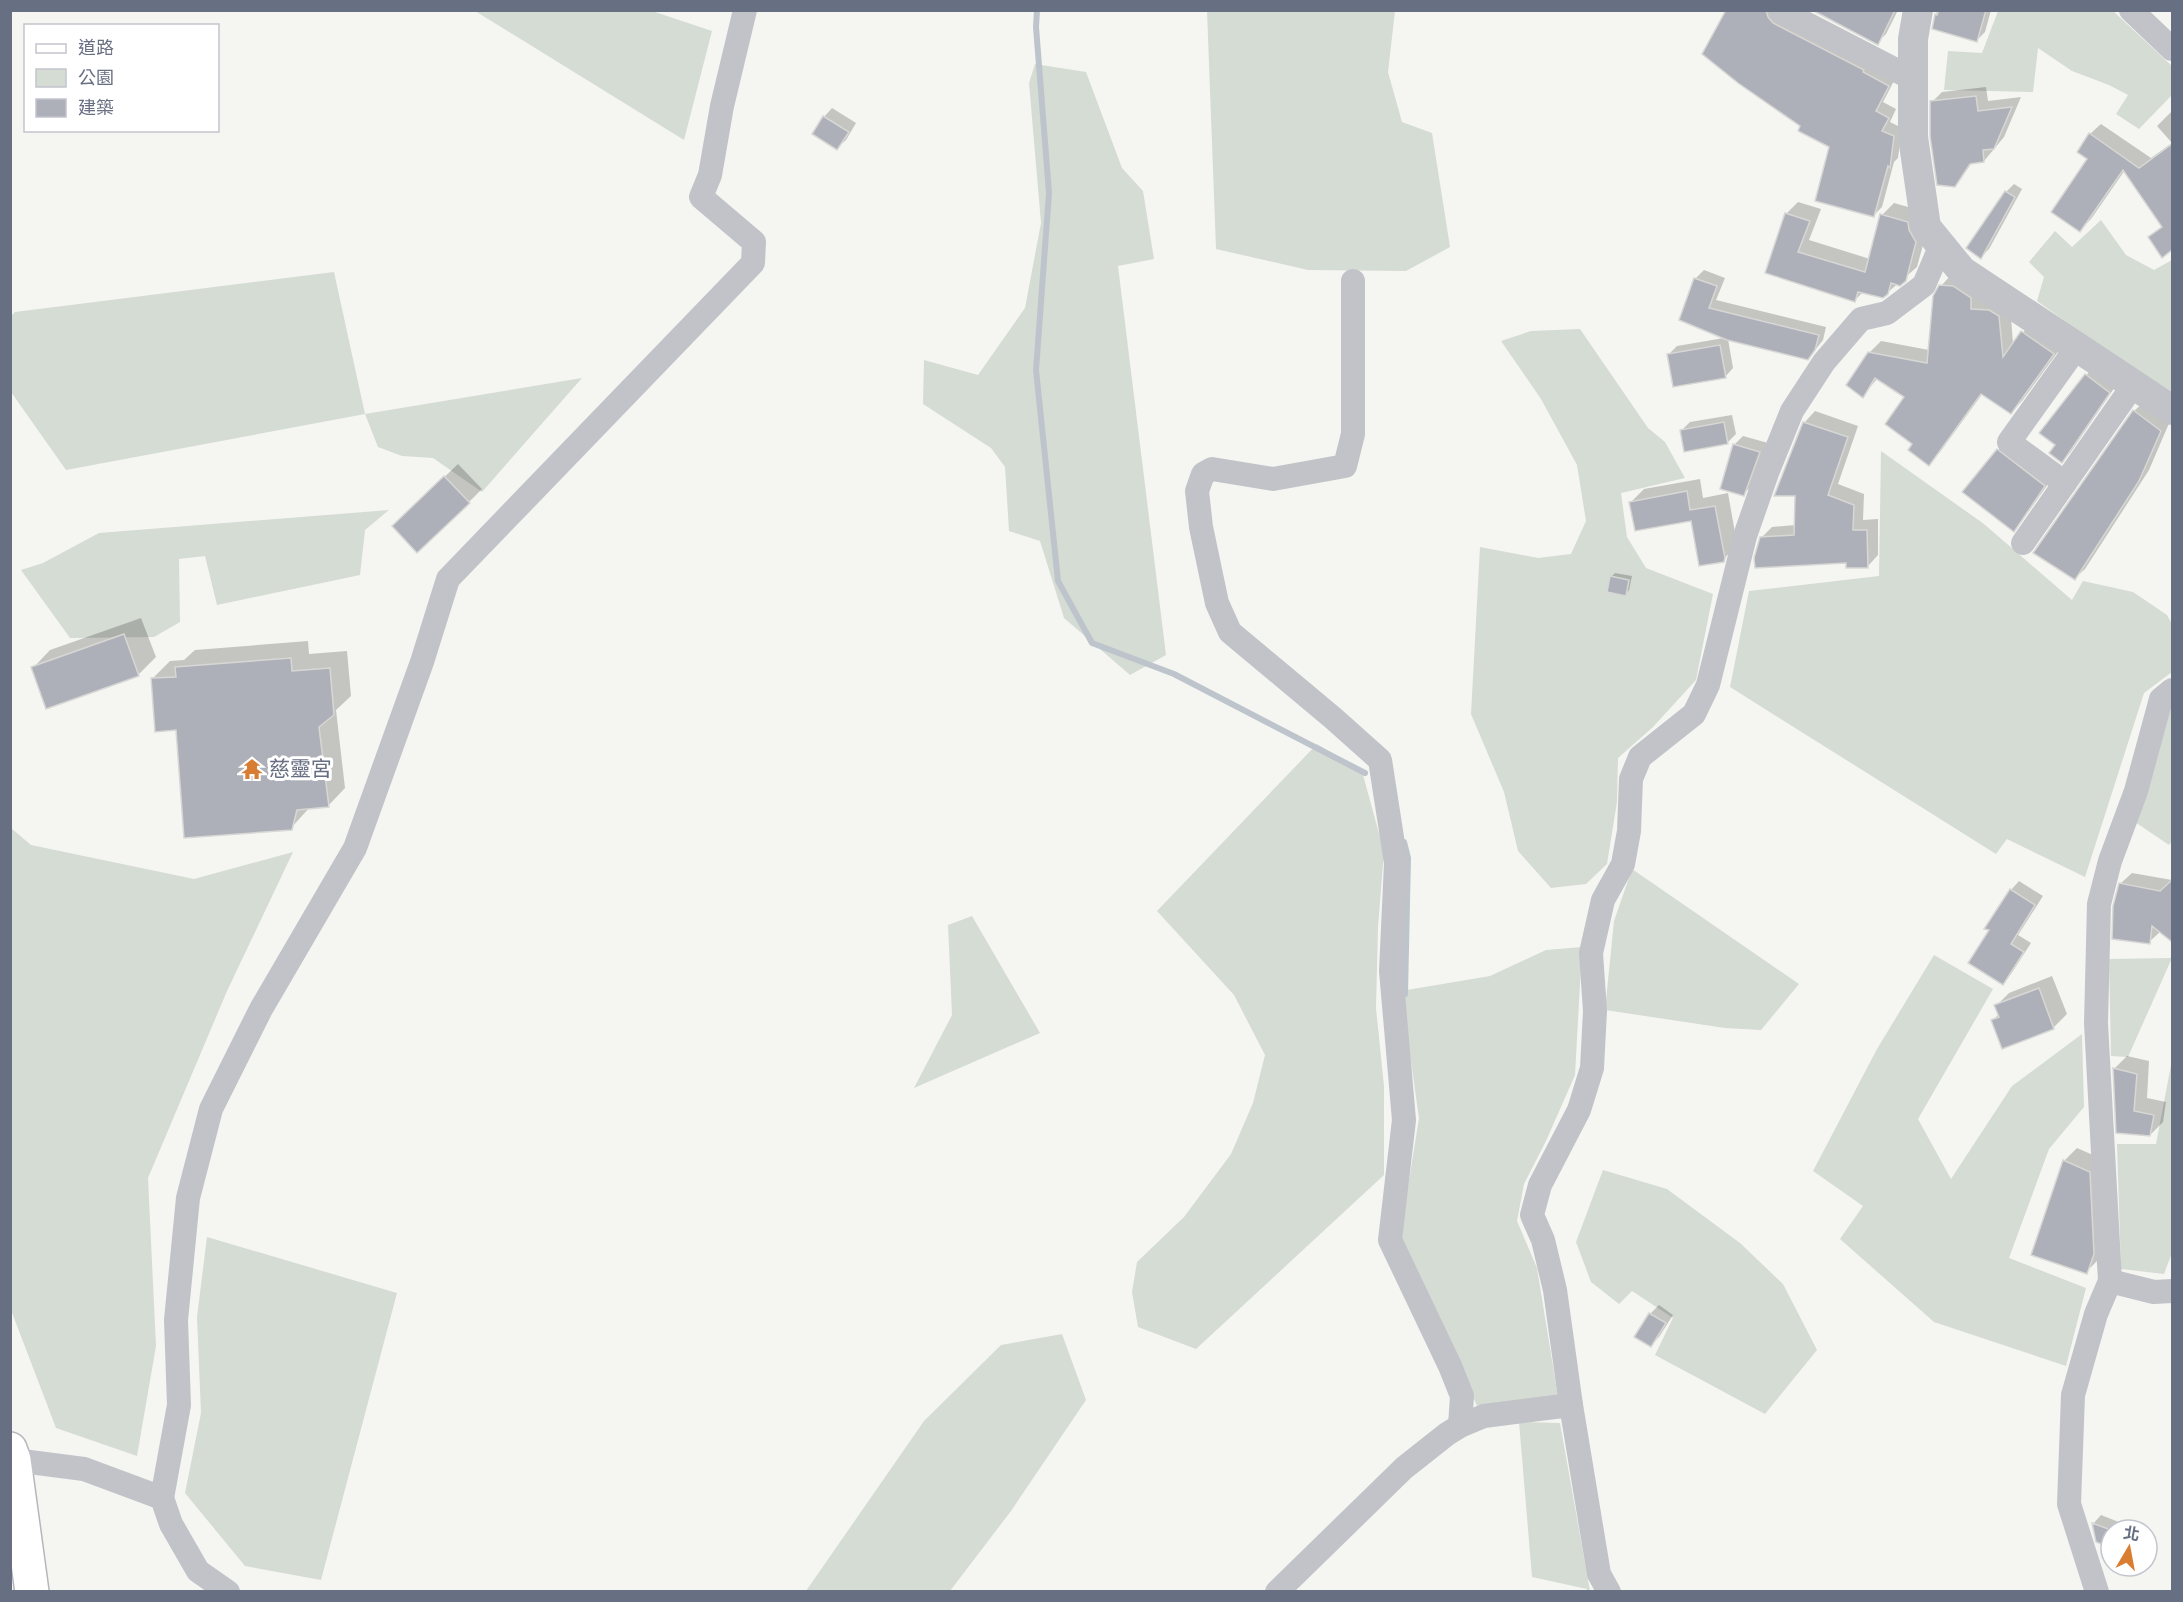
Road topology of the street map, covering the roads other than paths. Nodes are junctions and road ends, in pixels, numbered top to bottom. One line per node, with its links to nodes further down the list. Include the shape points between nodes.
1 (744, 10): 20 (street, via 710,175 701,197 754,242 753,263 448,579 355,848 261,1009 211,1109 188,1198 176,1320 179,1405)
2 (1780, 10): 6 (street)
3 (1918, 10): 6 (street)
4 (2131, 10): 5 (street)
5 (2172, 49)
6 (1913, 79): 7 (street, via 1913,137 1926,227)
7 (1941, 245): 9 (street, via 1962,271); 17 (street, via 1924,285 1887,313 1861,319 1824,362 1792,411 1745,536 1708,685 1694,714 1640,757 1631,779 1623,864 1603,900 1592,953 1592,1068 1579,1110 1540,1185 1532,1215 1543,1240 1555,1290)
8 (1353, 281): 18 (street, via 1353,434 1345,466 1273,479 1212,469 1203,474 1197,491 1217,603 1230,632 1380,760 1396,863 1391,971 1404,1120 1390,1240 1462,1396)
9 (2077, 347): 10 (street); 12 (street, via 2009,442)
10 (2134, 384): 11 (street); 12 (street)
11 (2172, 410)
12 (2065, 483): 13 (street)
13 (2023, 543)
14 (2172, 690): 15 (street, via 2162,699 2099,904 2096,1023)
15 (2110, 1281): 16 (street, via 2154,1292); 25 (street, via 2096,1314 2073,1395 2069,1504)
16 (2172, 1291)
17 (1571, 1405): 18 (street, via 1484,1416); 24 (street, via 1599,1574)
18 (1460, 1426): 23 (street, via 1404,1468)
19 (13, 1454): 20 (street, via 84,1469); 21 (main road)
20 (162, 1498): 22 (street, via 171,1524 198,1571)
21 (32, 1592)
22 (228, 1592)
23 (1276, 1592)
24 (1610, 1592)
25 (2097, 1592)

